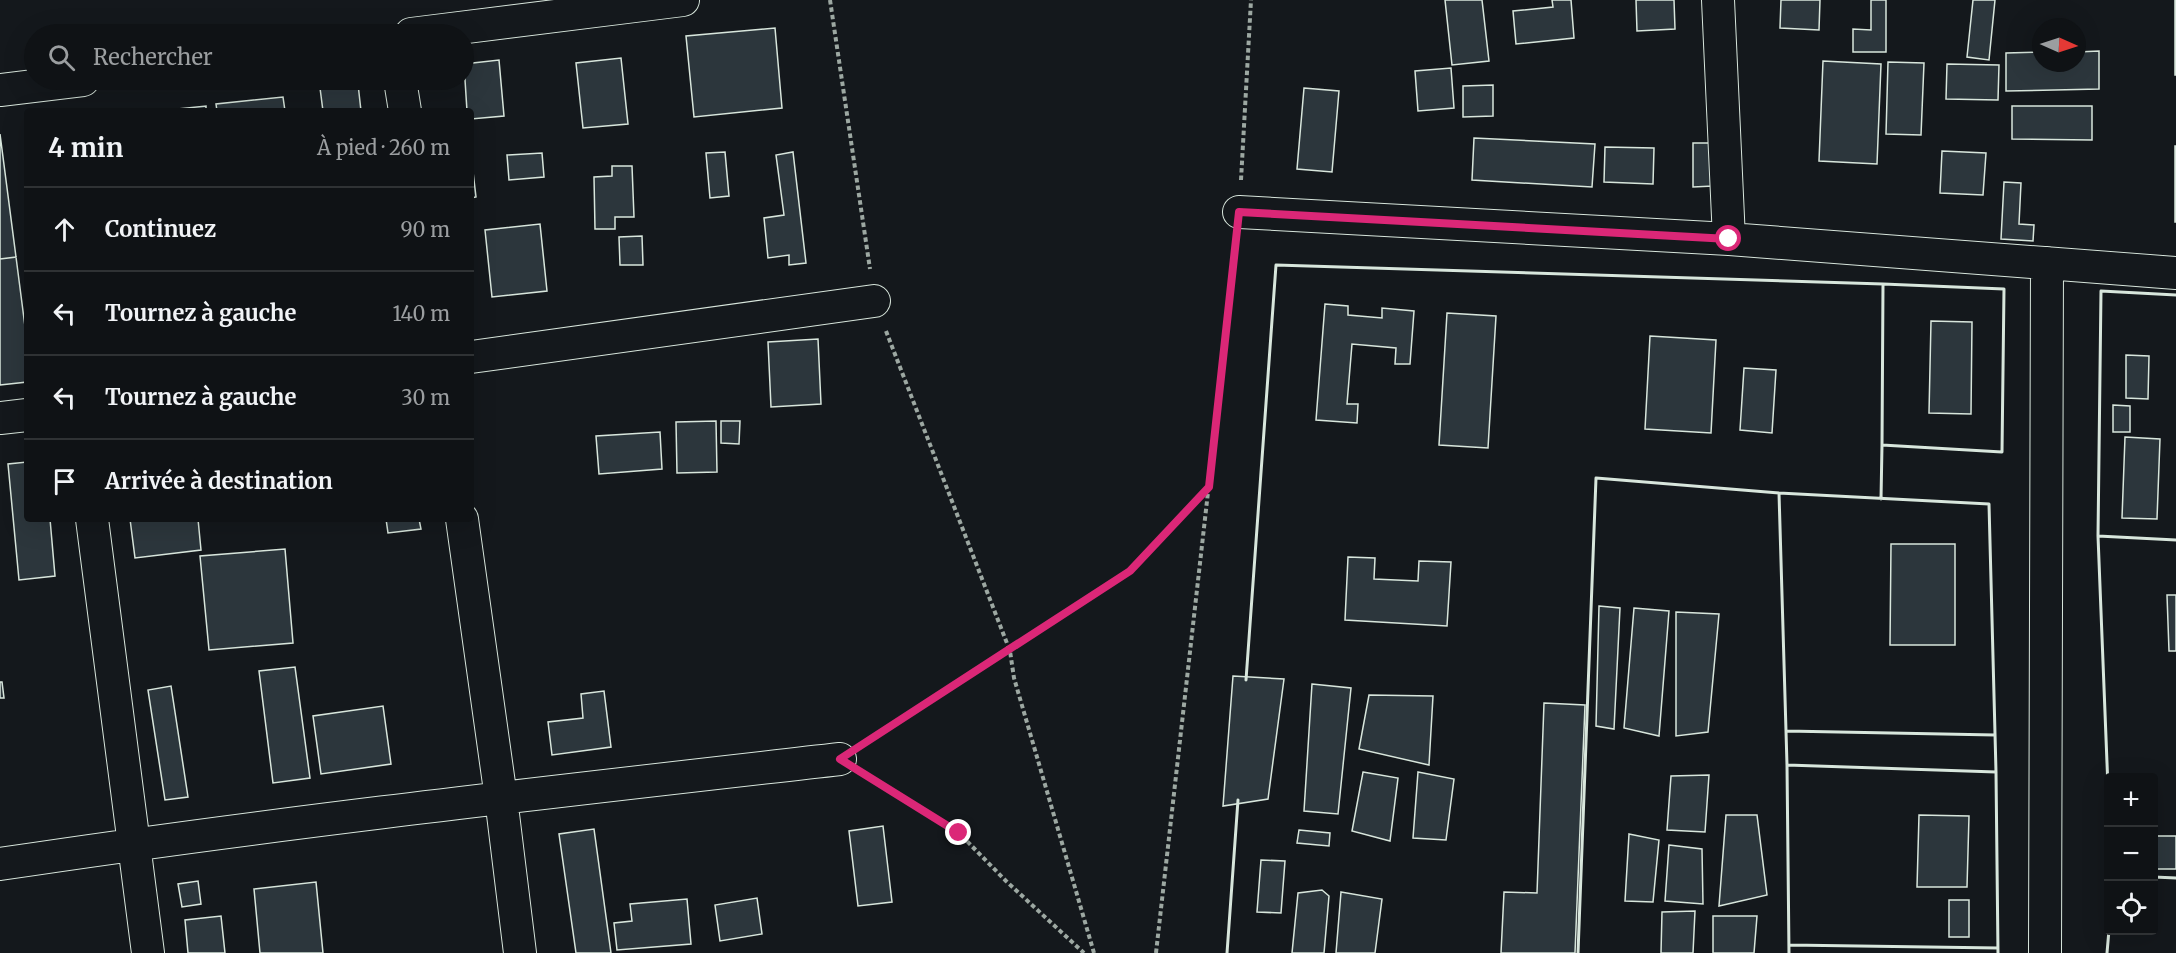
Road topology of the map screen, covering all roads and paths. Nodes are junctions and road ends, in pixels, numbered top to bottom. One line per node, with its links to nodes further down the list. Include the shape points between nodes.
1 (682, 0): 5 (street)
2 (830, 0): 15 (path)
3 (1251, 0): 11 (path)
4 (1718, 0): 12 (street)
5 (474, 26)
6 (0, 90): 9 (street)
7 (58, 90): 9 (street)
8 (402, 90): 10 (street)
9 (38, 98)
10 (405, 108)
11 (1239, 212): 12 (street); 19 (path)
12 (1729, 239): 13 (street)
13 (2047, 263): 14 (street); 32 (street)
14 (2176, 273)
15 (874, 301): 16 (street); 22 (path)
16 (474, 357)
17 (24, 415): 18 (street)
18 (0, 418)
19 (1209, 487): 22 (path, via 1130,571); 31 (path)
20 (92, 522): 25 (street)
21 (462, 522): 24 (street)
22 (1010, 651): 23 (path); 30 (path, via 1014,678)
23 (840, 759): 24 (street); 29 (path, via 959,833)
24 (501, 798): 25 (street); 28 (street)
25 (134, 844): 26 (street); 27 (street)
26 (0, 864)
27 (148, 953)
28 (520, 953)
29 (1084, 953)
30 (1094, 953)
31 (1156, 953)
32 (2045, 953)

